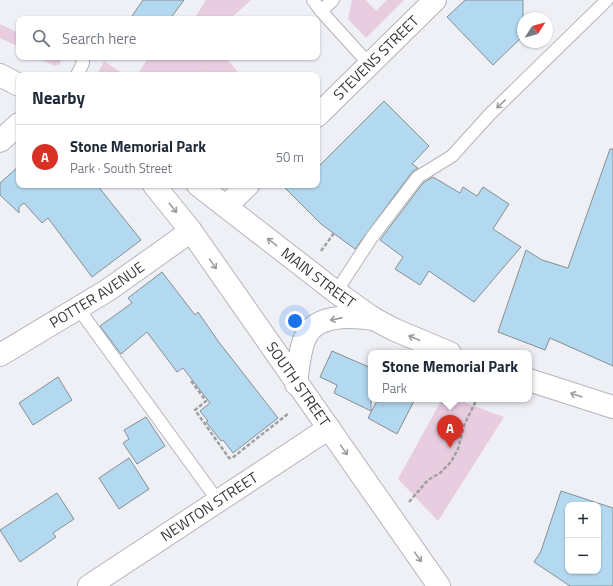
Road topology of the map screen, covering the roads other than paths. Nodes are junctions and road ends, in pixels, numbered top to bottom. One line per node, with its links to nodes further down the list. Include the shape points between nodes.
1 (313, 0): 5 (lane)
2 (333, 0): 5 (lane)
3 (435, 0): 7 (main road, STEVENS STREET)
4 (607, 0): 19 (lane, one-way to 19, via 490,114 452,156 418,177 372,237)
5 (321, 11): 7 (lane)
6 (82, 60): 8 (lane)
7 (369, 64): 11 (main road, STEVENS STREET)
8 (78, 72)
9 (0, 75): 10 (main road)
10 (16, 83)
11 (320, 113)
12 (16, 127): 13 (main road)
13 (0, 141)
14 (156, 188): 18 (main road, SOUTH STREET, one-way to 18)
15 (202, 188): 17 (main road, MAIN STREET)
16 (245, 188): 17 (main road)
17 (226, 206): 19 (main road, MAIN STREET, one-way to 17)
18 (191, 232): 20 (main road, POTTER AVENUE); 25 (main road, SOUTH STREET, one-way to 25)
19 (336, 292): 21 (main road, MAIN STREET)
20 (78, 308): 23 (main road, POTTER AVENUE); 28 (lane)
21 (374, 319): 22 (main road, MAIN STREET, one-way to 21); 25 (main road, one-way to 25, via 349,316 327,320 315,327 305,337)
22 (443, 350)
23 (0, 355)
24 (532, 381): 26 (main road, one-way to 24)
25 (296, 384): 27 (main road, SOUTH STREET)
26 (613, 407)
27 (329, 428): 28 (main road, NEWTON STREET); 30 (main road, SOUTH STREET, one-way to 30)
28 (218, 501): 29 (main road, NEWTON STREET)
29 (89, 586)
30 (439, 586)

